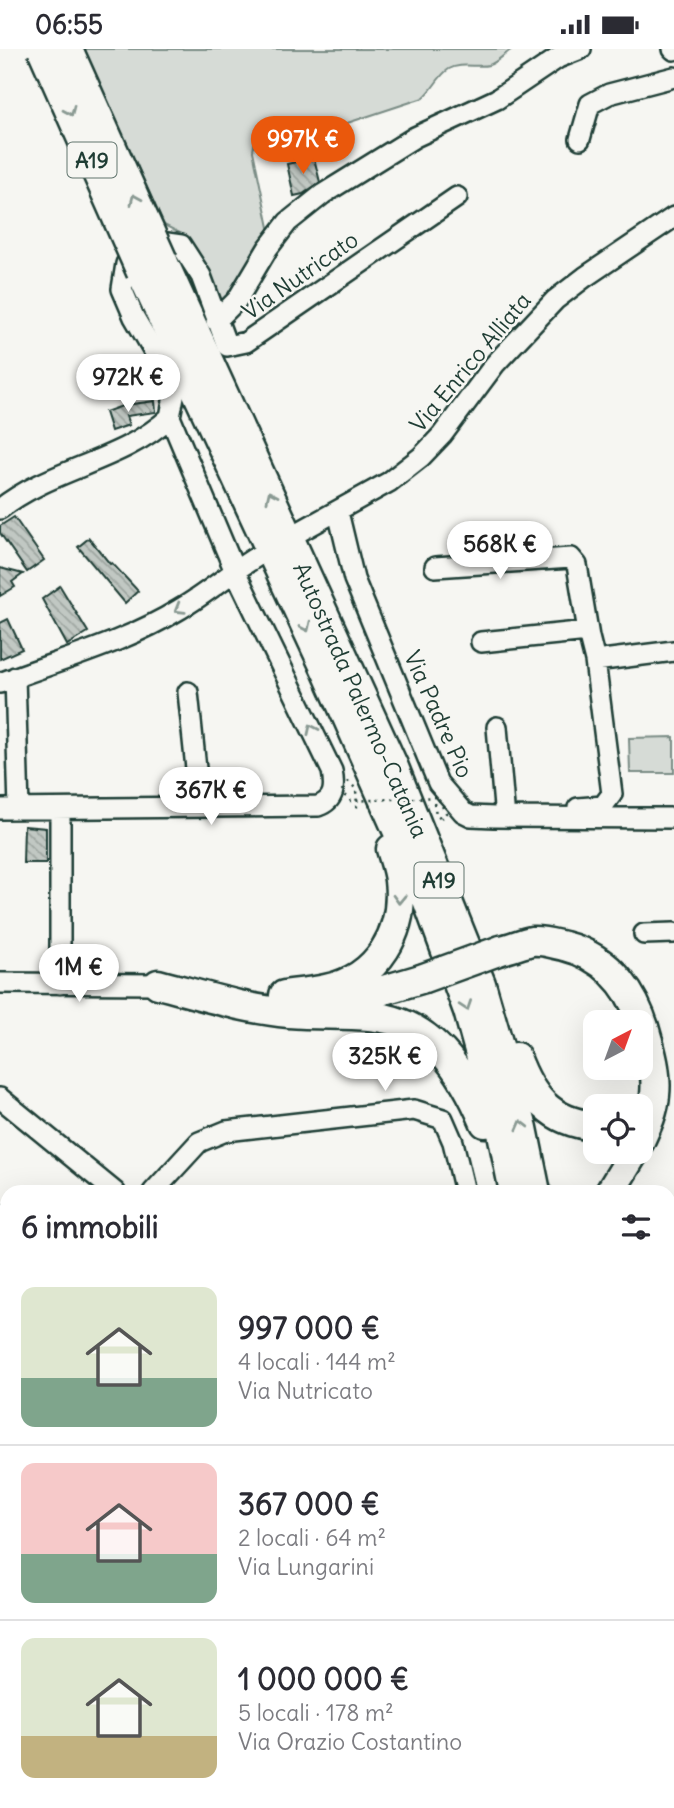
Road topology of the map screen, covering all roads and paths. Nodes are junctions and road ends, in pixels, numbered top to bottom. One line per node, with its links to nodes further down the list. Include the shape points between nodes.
1 (42, 49): 8 (highway, A19, one-way to 8, bridge)
2 (68, 49): 8 (highway, A19, one-way to 2, bridge)
3 (581, 49): 9 (street, via 558,58 497,99 415,137 323,194 288,222 237,300)
4 (674, 77): 5 (street, via 609,94 590,104)
5 (580, 139)
6 (457, 197): 9 (street, Via Nutricato, via 246,342 227,346)
7 (674, 217): 12 (street, Via Enrico Alliata, via 555,300 495,364 421,457)
8 (152, 267): 17 (highway, Autostrada Palermo-Catania / A19, one-way to 8); 22 (highway, Autostrada Palermo-Catania / A19, one-way to 22)
9 (216, 321): 10 (street, Via Nutricato, via 201,276 181,244 167,243 126,264 122,289 174,396)
10 (170, 417): 11 (street, via 140,441 33,488); 16 (street)
11 (0, 509)
12 (338, 512): 13 (street, Via Enrico Alliata); 32 (street, Via Padre Pio, via 354,579 438,783)
13 (299, 532)
14 (261, 554): 16 (street)
15 (435, 567): 18 (street, via 571,558 577,565)
16 (234, 569): 23 (street, one-way to 23, via 180,609 140,630); 26 (street, one-way to 16)
17 (310, 580): 45 (highway, via 401,761 526,1082 545,1108); 52 (highway, Autostrada Palermo-Catania / A19, one-way to 17, via 481,984 393,765)
18 (588, 631): 19 (street); 21 (street)
19 (481, 642)
20 (674, 651): 21 (street)
21 (595, 661): 28 (street, via 611,799 599,807)
22 (327, 672): 40 (highway, one-way to 40, via 400,879 398,920 384,954 369,969 328,989); 51 (highway, Autostrada Palermo-Catania / A19, one-way to 51, via 422,886 468,1011)
23 (8, 680): 30 (street)
24 (188, 692): 27 (street)
25 (497, 727): 28 (street)
26 (338, 790): 27 (street, via 318,806); 29 (path, via 342,782 349,781 356,789); 33 (path, bridge, via 351,801 437,797 446,813)
27 (200, 807): 31 (street)
28 (504, 807): 32 (street, via 474,807)
29 (357, 808)
30 (10, 809): 31 (street)
31 (60, 809): 38 (street)
32 (463, 812): 34 (street, Via Padre Pio, via 494,817)
33 (441, 818)
34 (674, 818)
35 (674, 933): 36 (street)
36 (644, 934)
37 (0, 983): 38 (street)
38 (61, 983): 39 (street)
39 (158, 984): 40 (highway); 50 (highway, via 250,1008 371,1016 410,1027 445,1052 471,1091 486,1124)
40 (284, 995): 41 (highway, bridge, via 358,996 533,941 579,950 599,961 617,976)
41 (638, 1010)
42 (653, 1058): 44 (highway)
43 (0, 1098): 47 (street)
44 (653, 1104)
45 (583, 1125)
46 (627, 1164): 53 (highway)
47 (106, 1185)
48 (159, 1185): 49 (street, via 199,1142 226,1131 414,1110 443,1119)
49 (463, 1185)
50 (499, 1185)
51 (513, 1185)
52 (535, 1185)
53 (614, 1185)

